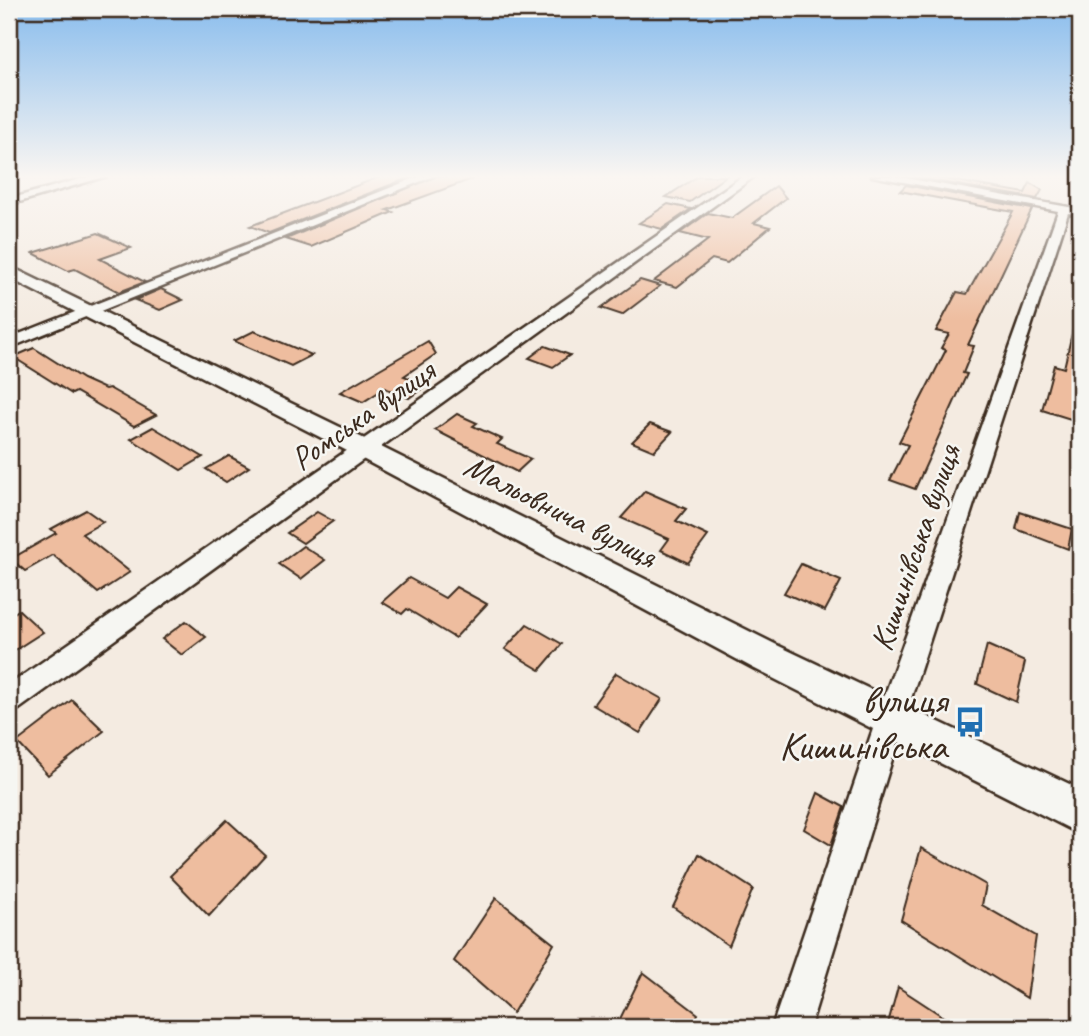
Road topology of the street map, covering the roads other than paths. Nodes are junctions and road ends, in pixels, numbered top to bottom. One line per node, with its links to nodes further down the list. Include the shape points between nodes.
1 (308, 224): 5 (street)
2 (682, 224): 7 (street, Ромська вулиця)
3 (1067, 224): 9 (street, Кишинівська вулиця)
4 (9, 271): 5 (street, Мальовнича вулиця)
5 (89, 312): 6 (street); 7 (street, Мальовнича вулиця)
6 (9, 343)
7 (366, 450): 8 (street, Ромська вулиця); 9 (street, Мальовнича вулиця)
8 (9, 701)
9 (891, 717): 10 (street, Мальовнича вулиця); 11 (street, Кишинівська вулиця)
10 (1080, 812)
11 (791, 1027)

